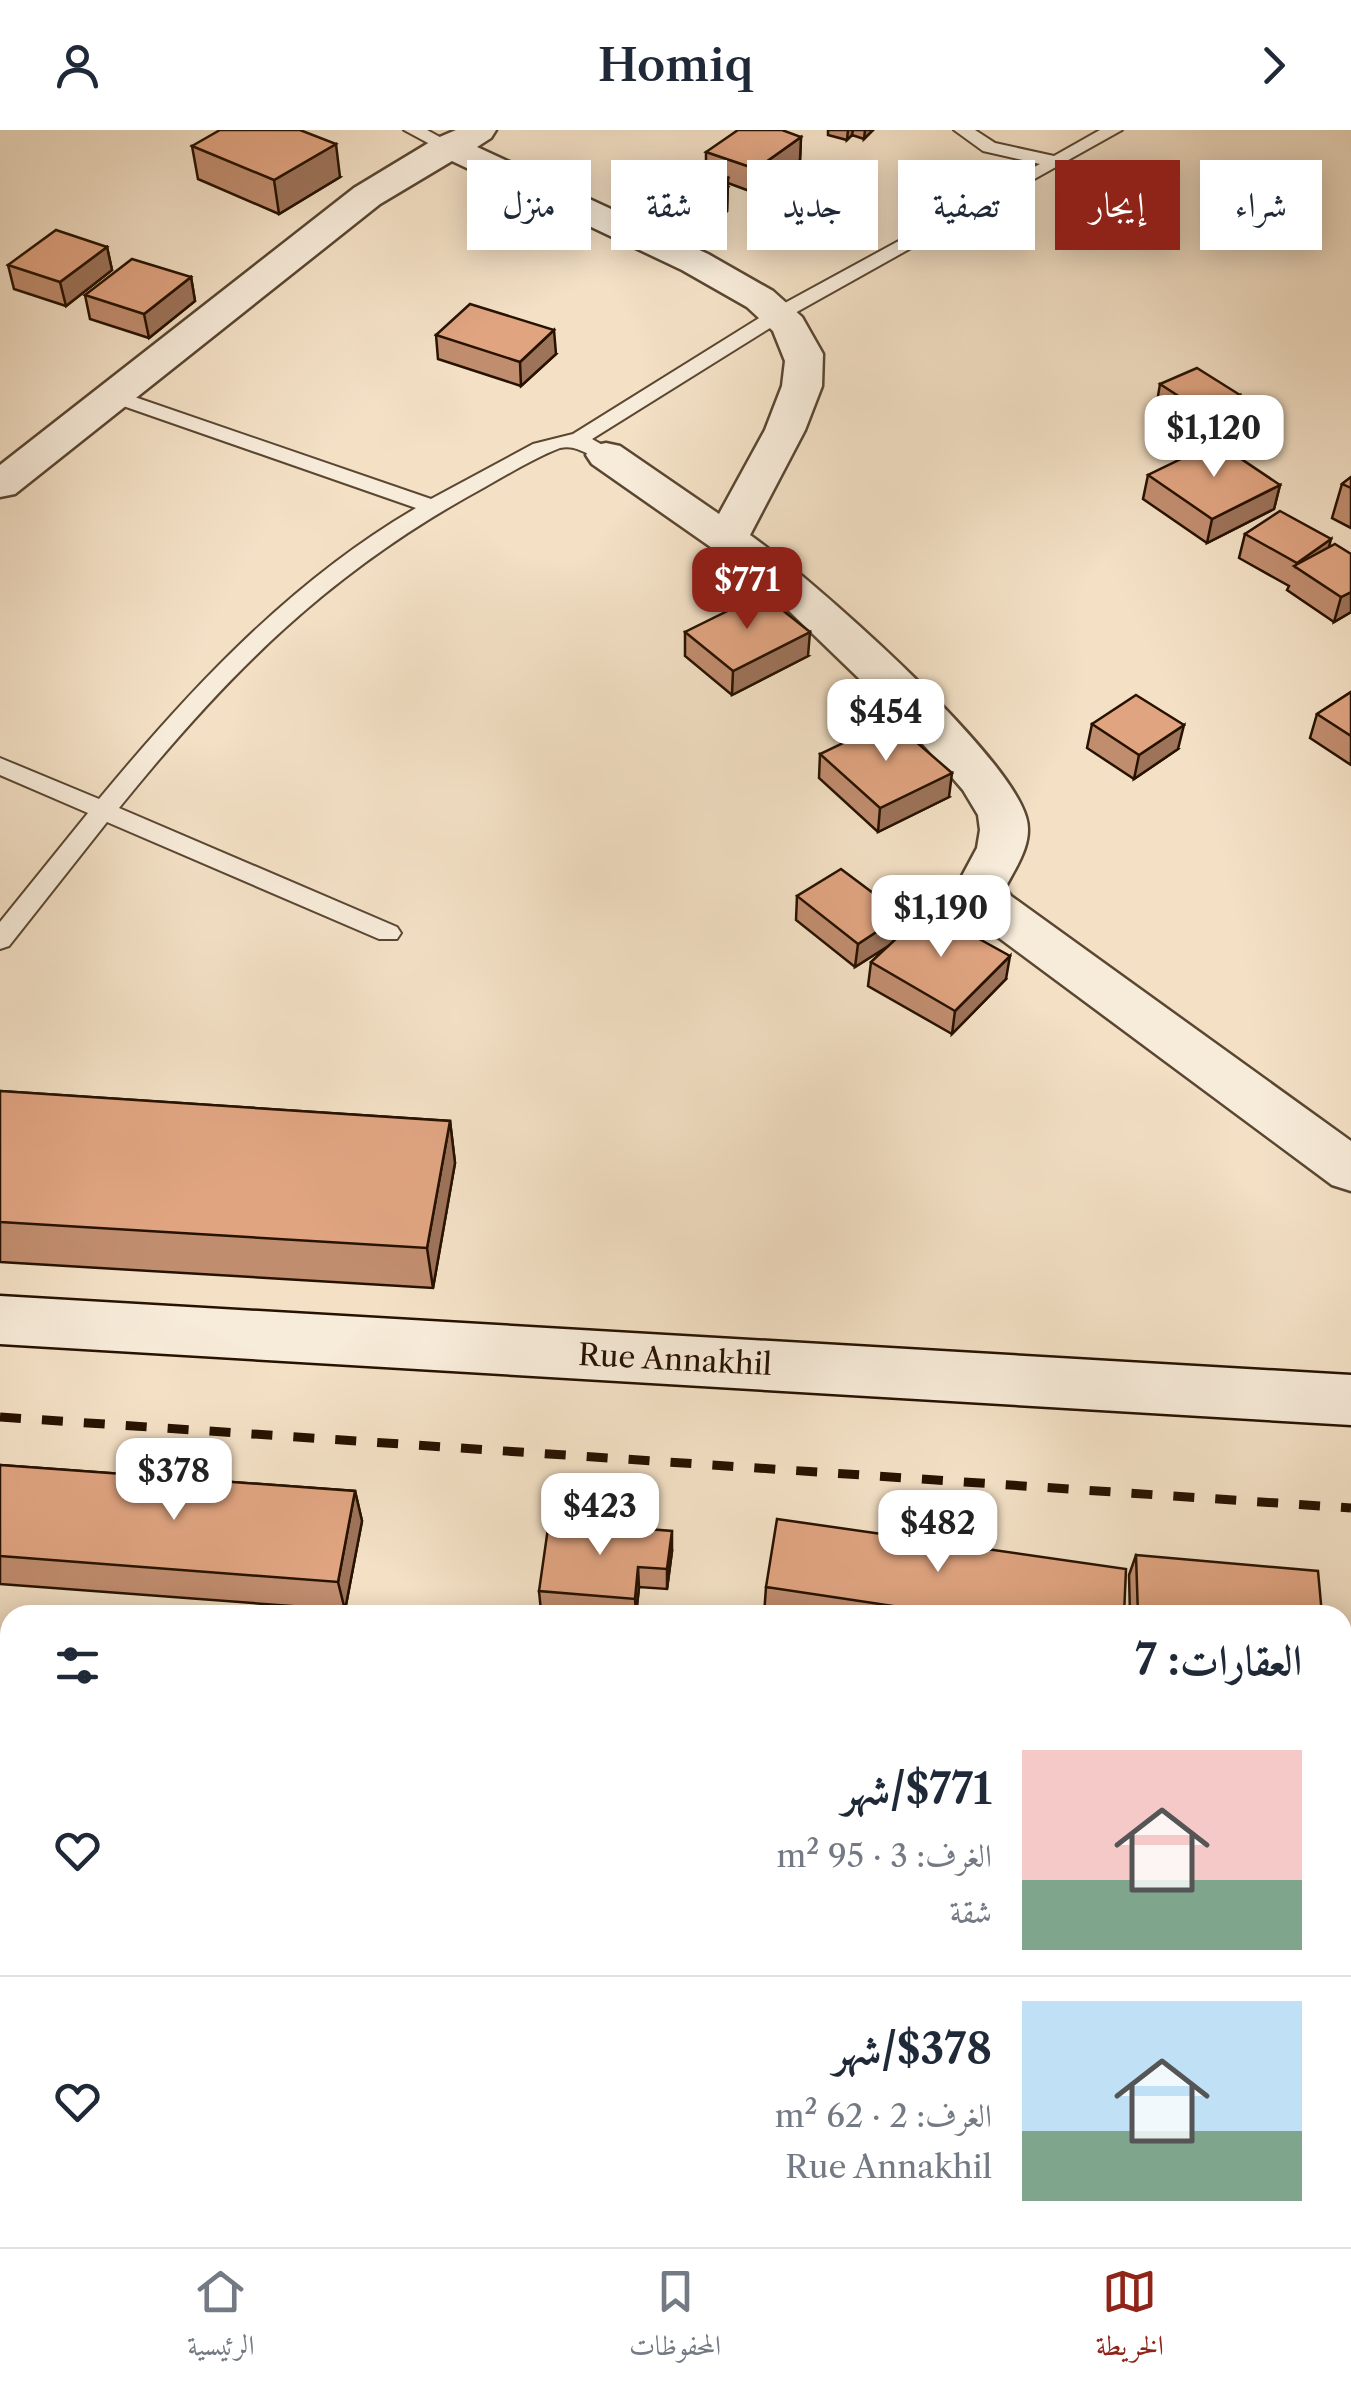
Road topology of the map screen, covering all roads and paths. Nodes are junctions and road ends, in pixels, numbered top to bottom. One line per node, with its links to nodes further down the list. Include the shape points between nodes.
1 (963, 130): 5 (lane, via 988,147)
2 (1112, 130): 4 (lane)
3 (447, 135): 7 (street, via 730,281); 8 (street)
4 (1060, 160)
5 (1055, 162)
6 (1055, 163): 7 (lane)
7 (778, 314): 9 (lane); 12 (street, via 801,346 806,368 796,404)
8 (113, 396): 10 (street); 11 (lane)
9 (592, 447): 11 (lane, via 530,454); 12 (street)
10 (0, 485)
11 (433, 506): 14 (lane, via 328,577 276,622)
12 (726, 540): 17 (street, via 770,569 844,636 980,779 1004,830 980,889 993,908)
13 (0, 766): 14 (lane)
14 (101, 810): 15 (lane); 16 (lane)
15 (388, 933)
16 (0, 940)
17 (1351, 1170)
18 (0, 1320): 19 (street, Rue Annakhil)
19 (1351, 1400)

